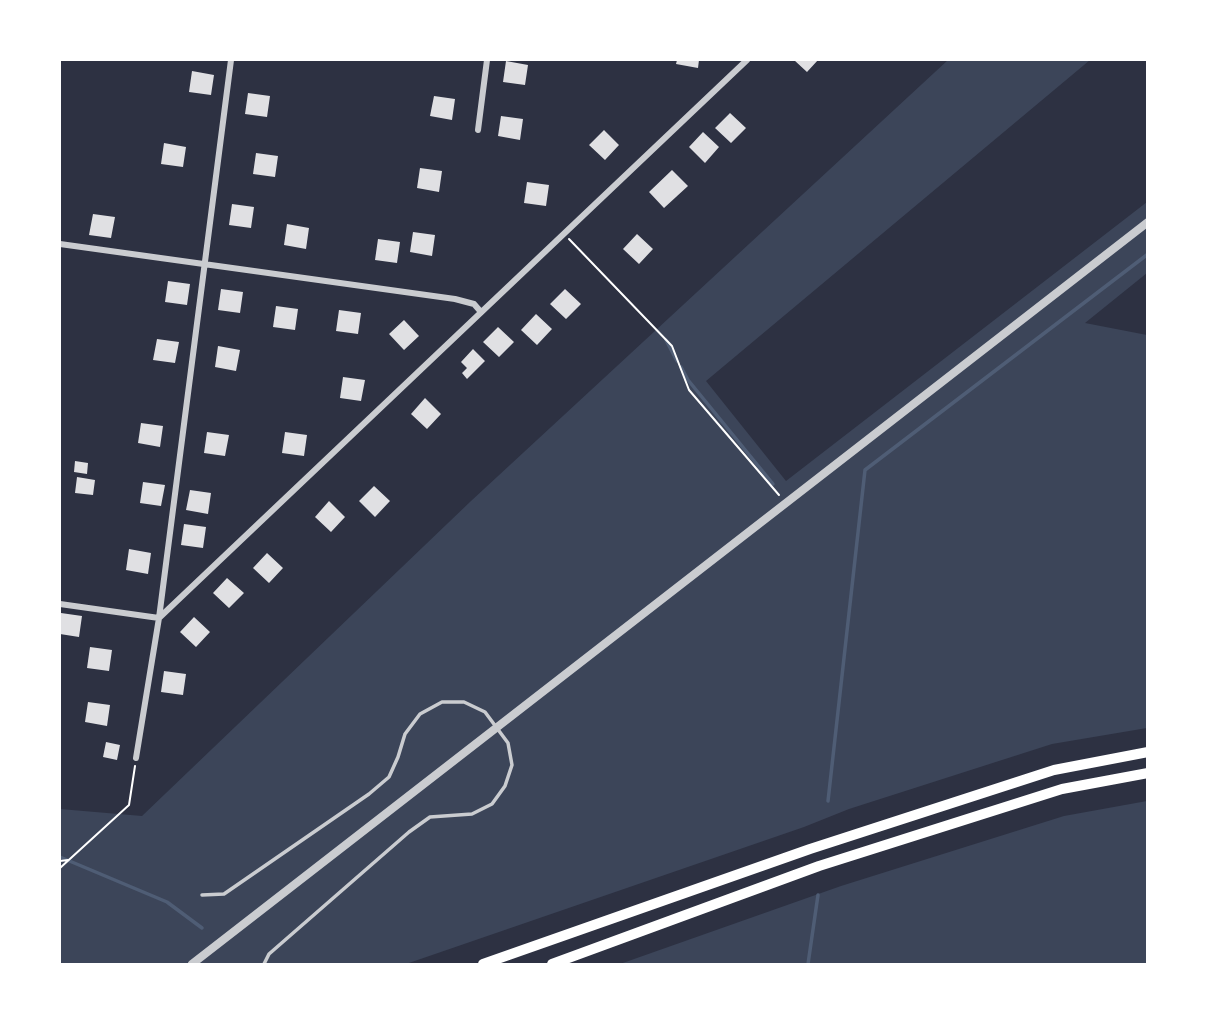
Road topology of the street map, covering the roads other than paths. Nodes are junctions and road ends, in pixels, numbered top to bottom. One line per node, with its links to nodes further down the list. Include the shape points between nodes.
1 (231, 60): 7 (street)
2 (487, 60): 4 (street)
3 (747, 60): 8 (street)
4 (478, 130)
5 (1147, 222): 11 (street)
6 (60, 244): 7 (street)
7 (204, 265): 8 (street, via 455,299 474,304); 10 (street)
8 (481, 312): 10 (street)
9 (60, 604): 10 (street)
10 (159, 618): 13 (street)
11 (496, 727): 15 (lane, via 485,712 464,702 442,702 420,714 379,786 224,894); 16 (street); 17 (lane, via 508,743 512,765 492,804 472,814 430,817 419,824 269,954)
12 (1147, 752): 18 (highway, via 1054,769)
13 (136, 758)
14 (1147, 773): 19 (highway, via 1062,789 844,858)
15 (202, 895)
16 (192, 964)
17 (264, 964)
18 (483, 964)
19 (552, 964)

